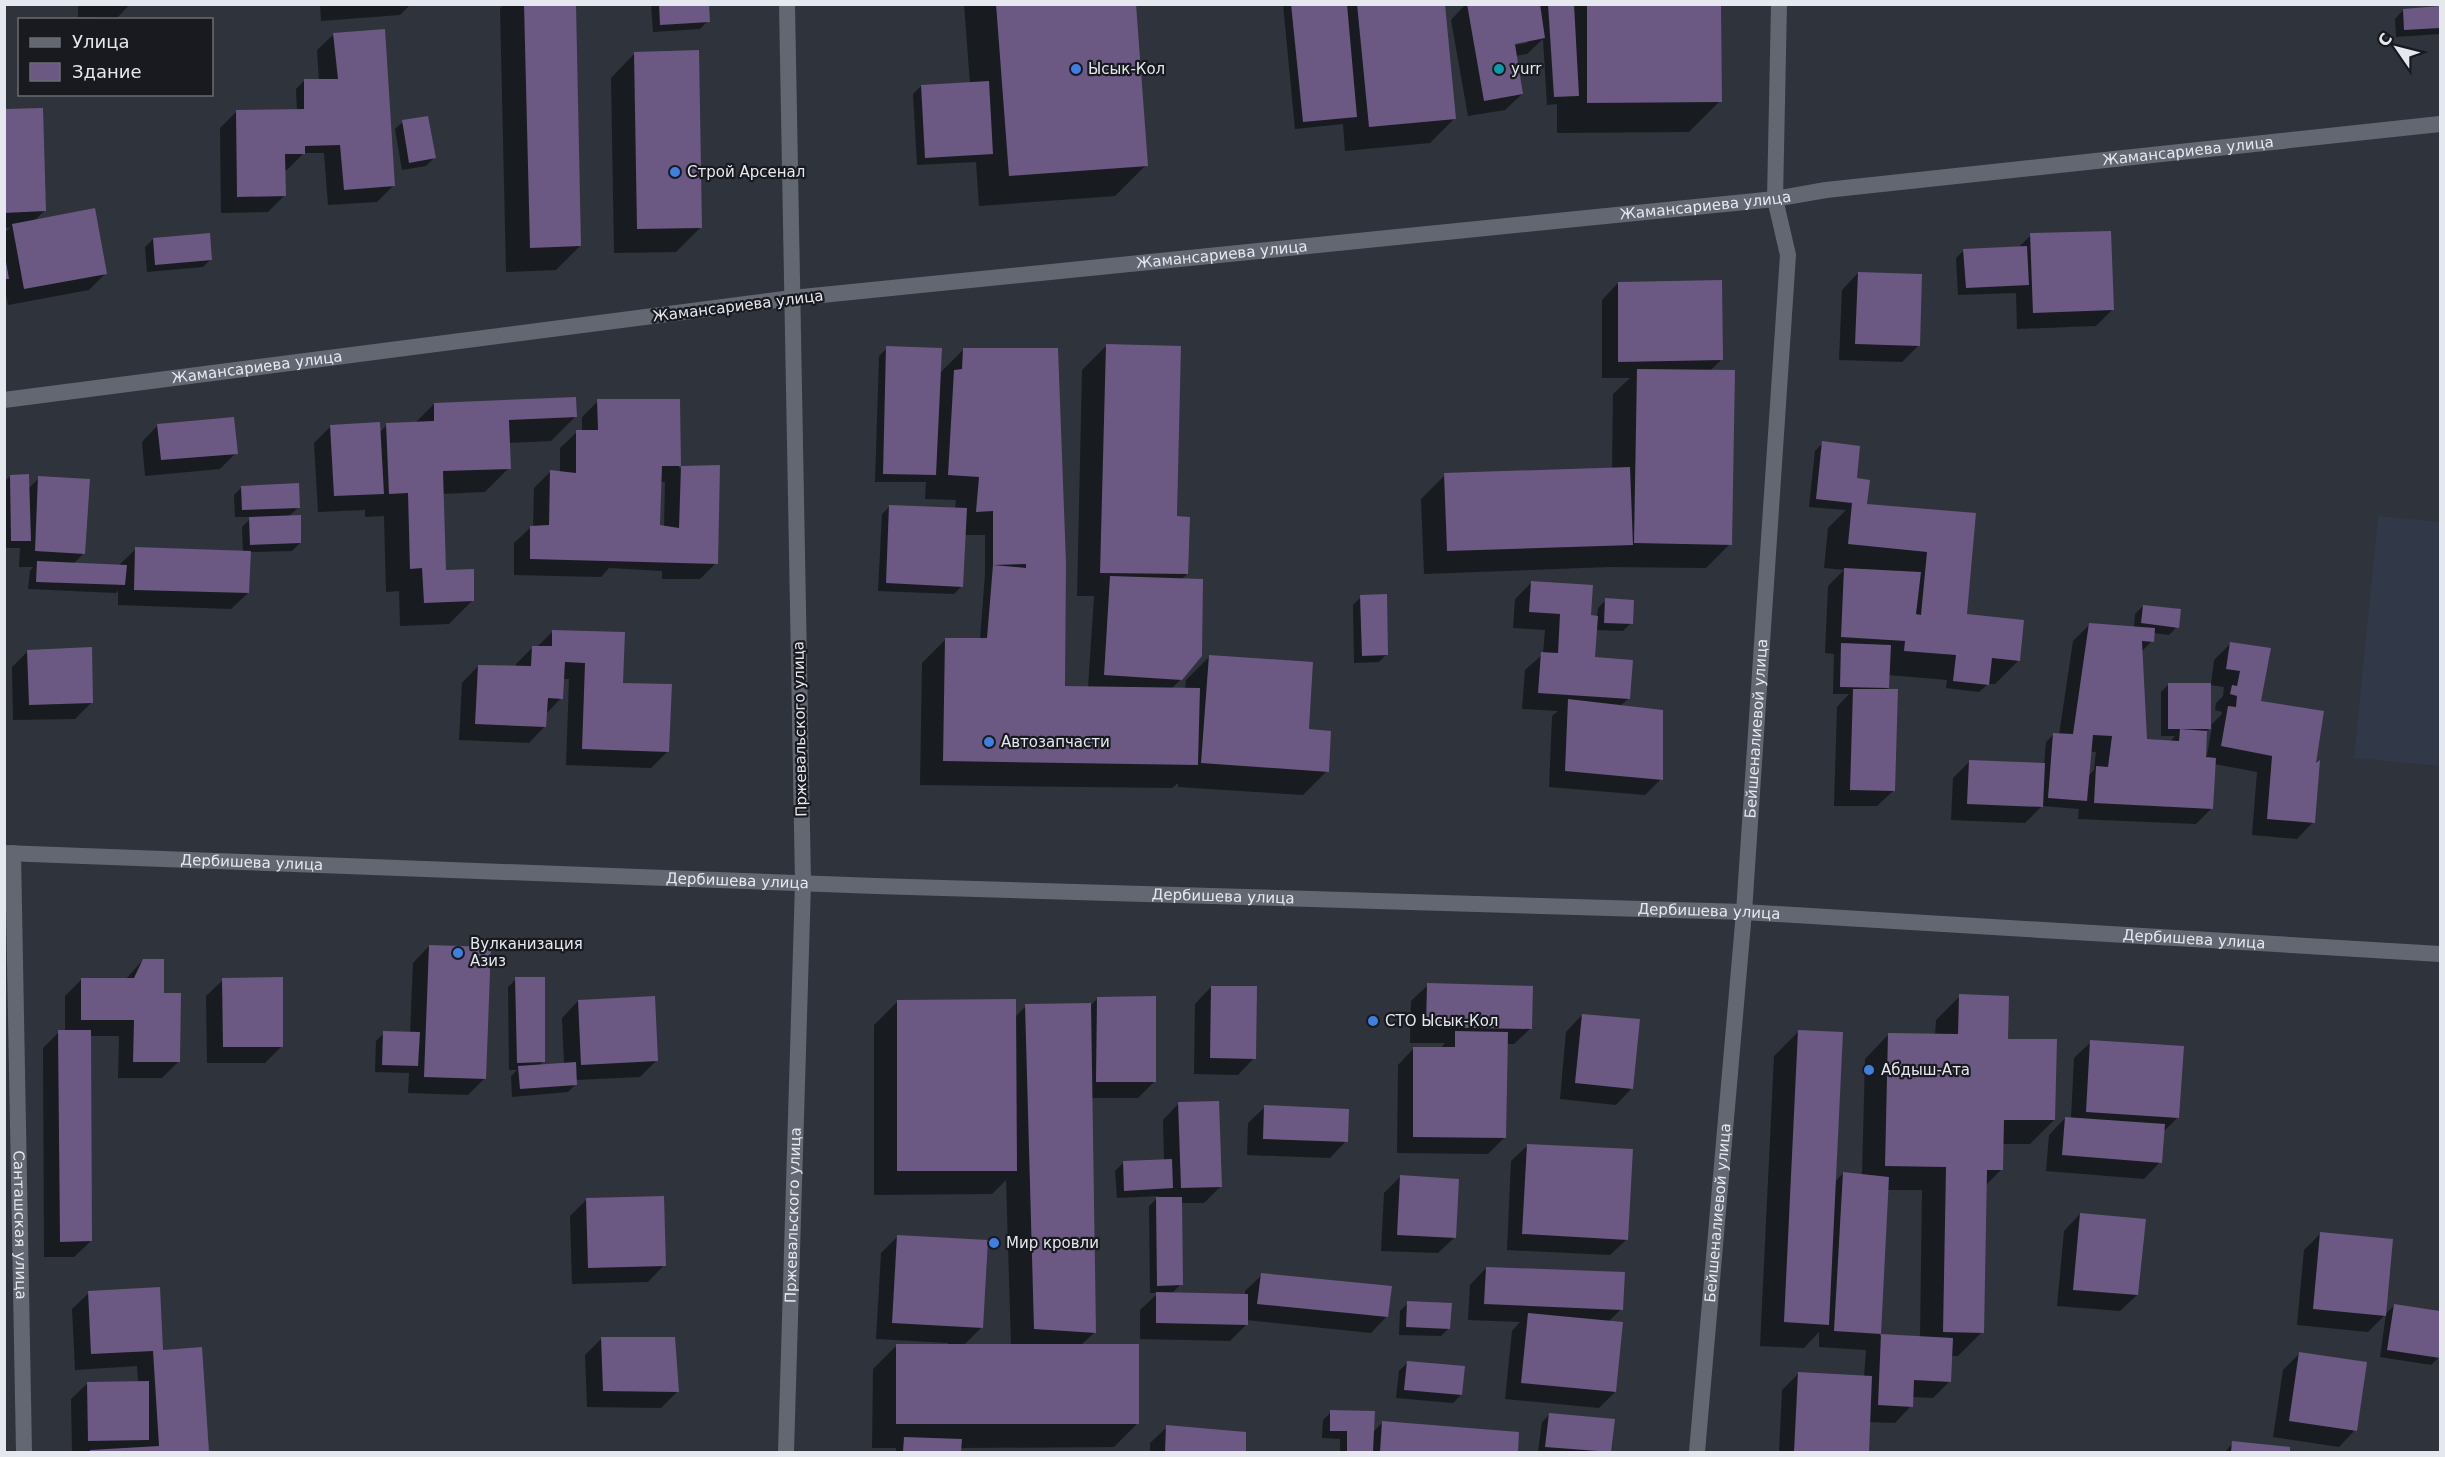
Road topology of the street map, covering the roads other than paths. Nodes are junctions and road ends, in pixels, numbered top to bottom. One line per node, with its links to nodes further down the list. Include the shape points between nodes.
1 (787, 4): 5 (street, Пржевальского улица)
2 (1779, 4): 4 (street, Бейшеналиевой улица)
3 (2440, 124): 4 (street, Жамансариева улица, via 1838,188)
4 (1775, 199): 5 (street, Жамансариева улица); 9 (street, Бейшеналиевой улица, via 1788,255)
5 (792, 298): 6 (street, Жамансариева улица); 8 (street, Пржевальского улица)
6 (4, 400)
7 (9, 853): 8 (street, Дербишева улица); 11 (street, Санташская улица)
8 (803, 883): 9 (street, Дербишева улица); 12 (street, Пржевальского улица)
9 (1744, 912): 10 (street, Дербишева улица); 13 (street, Бейшеналиевой улица)
10 (2440, 954)
11 (24, 1452)
12 (786, 1452)
13 (1697, 1452)

